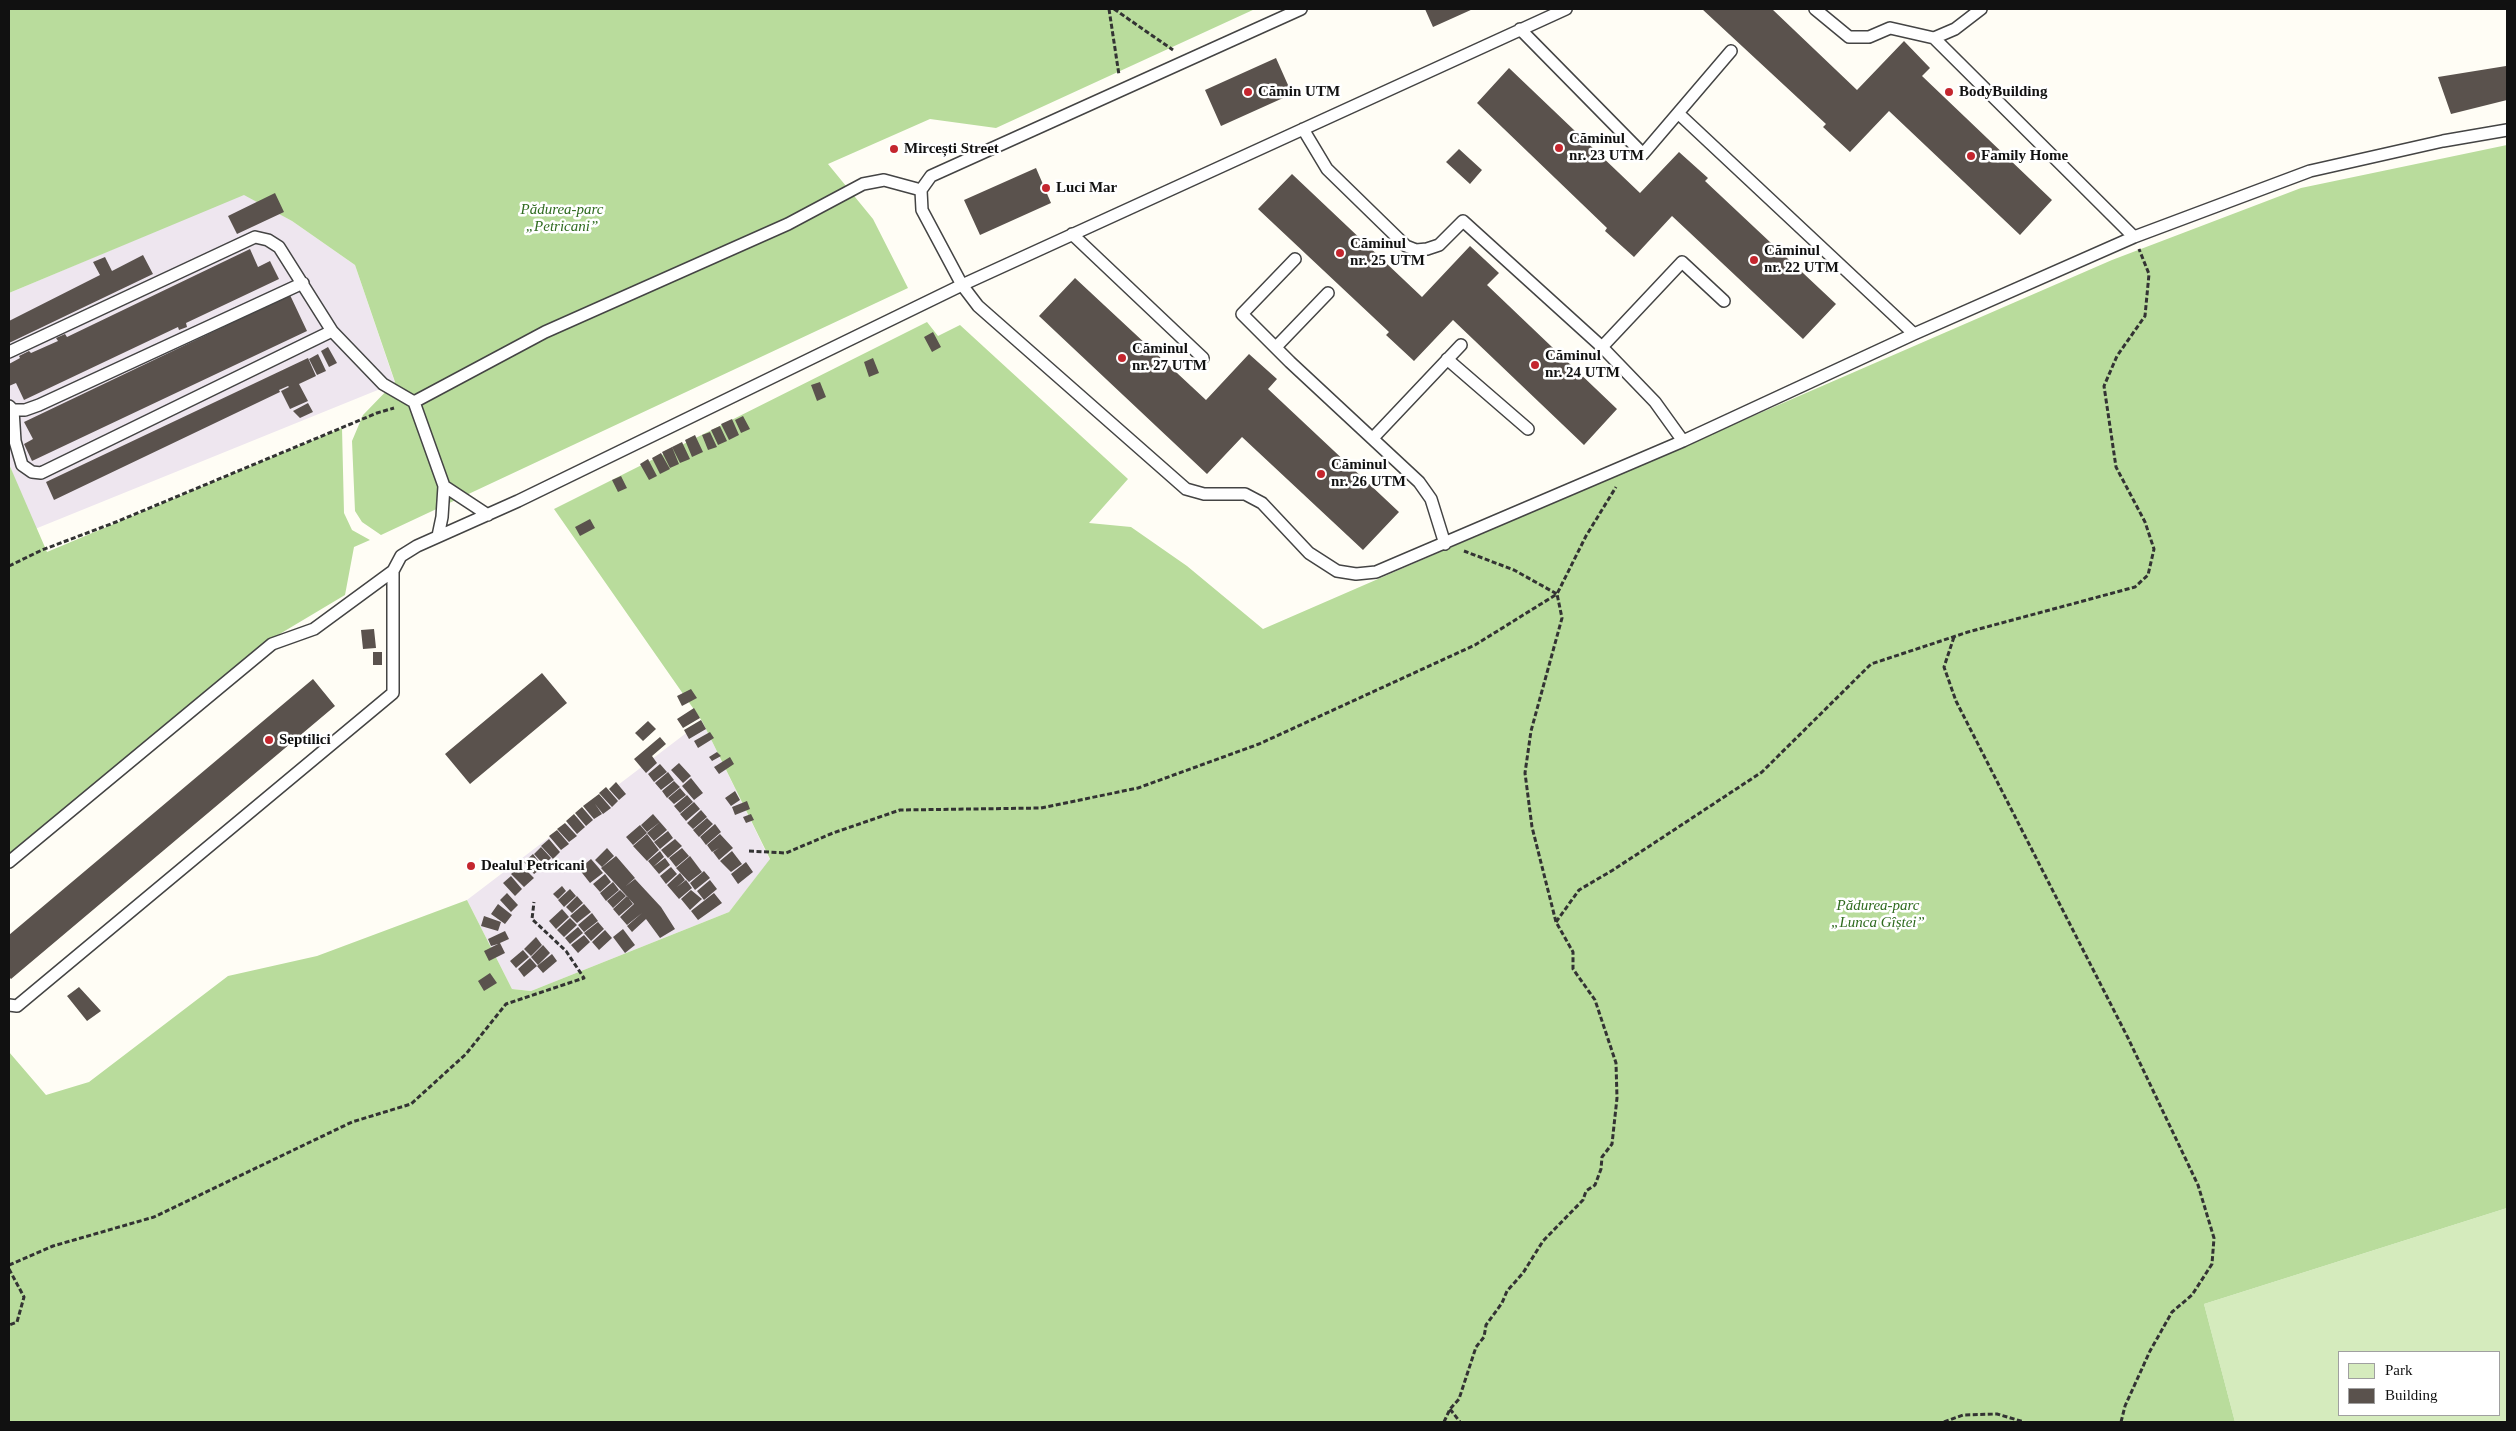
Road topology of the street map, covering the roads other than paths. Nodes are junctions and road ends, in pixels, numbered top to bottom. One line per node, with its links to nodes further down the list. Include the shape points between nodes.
1 (1301, 9): 11 (lane, via 931,176)
2 (1566, 9): 5 (lane)
3 (1815, 9): 6 (lane, via 1849,37 1869,37 1890,28)
4 (1982, 9): 6 (lane, via 1955,29)
5 (1520, 29): 8 (lane, via 1643,154); 9 (lane)
6 (1934, 38): 13 (lane)
7 (1731, 52): 8 (lane)
8 (1679, 114): 20 (lane)
9 (1303, 129): 12 (lane); 23 (lane, via 1327,169 1406,246 1427,250 1438,245 1464,221)
10 (2507, 130): 13 (lane, via 2310,170)
11 (921, 190): 16 (lane, via 922,210); 27 (lane, via 884,180 864,184 788,224 544,332)
12 (1072, 234): 16 (lane); 25 (lane)
13 (2134, 237): 20 (lane)
14 (1295, 259): 22 (lane, via 1242,314)
15 (303, 283): 19 (lane); 24 (lane, via 279,247 255,237); 28 (lane, via 39,405 25,410)
16 (962, 286): 33 (lane); 35 (lane, via 978,306 1186,489 1204,494 1246,494 1262,503 1309,553 1337,571 1356,574 1376,572)
17 (1328, 293): 22 (lane)
18 (1724, 301): 23 (lane, via 1682,262)
19 (332, 331): 27 (lane, via 383,384); 28 (lane, via 41,472 32,472 22,465 13,431)
20 (1914, 334): 31 (lane)
21 (1461, 345): 26 (lane)
22 (1276, 347): 30 (lane)
23 (1602, 347): 31 (lane, via 1655,402)
24 (9, 352)
25 (1204, 358)
26 (1447, 359): 29 (lane); 30 (lane)
27 (414, 402): 32 (lane)
28 (11, 407)
29 (1528, 429)
30 (1373, 438): 35 (lane, via 1427,492)
31 (1683, 441): 35 (lane)
32 (444, 486): 33 (lane); 34 (lane)
33 (488, 515): 34 (lane)
34 (438, 536): 36 (lane, via 401,556)
35 (1445, 544)
36 (392, 571): 37 (lane, via 314,629 272,644); 38 (lane, via 393,693 17,1006)
37 (9, 862)
38 (9, 1005)

